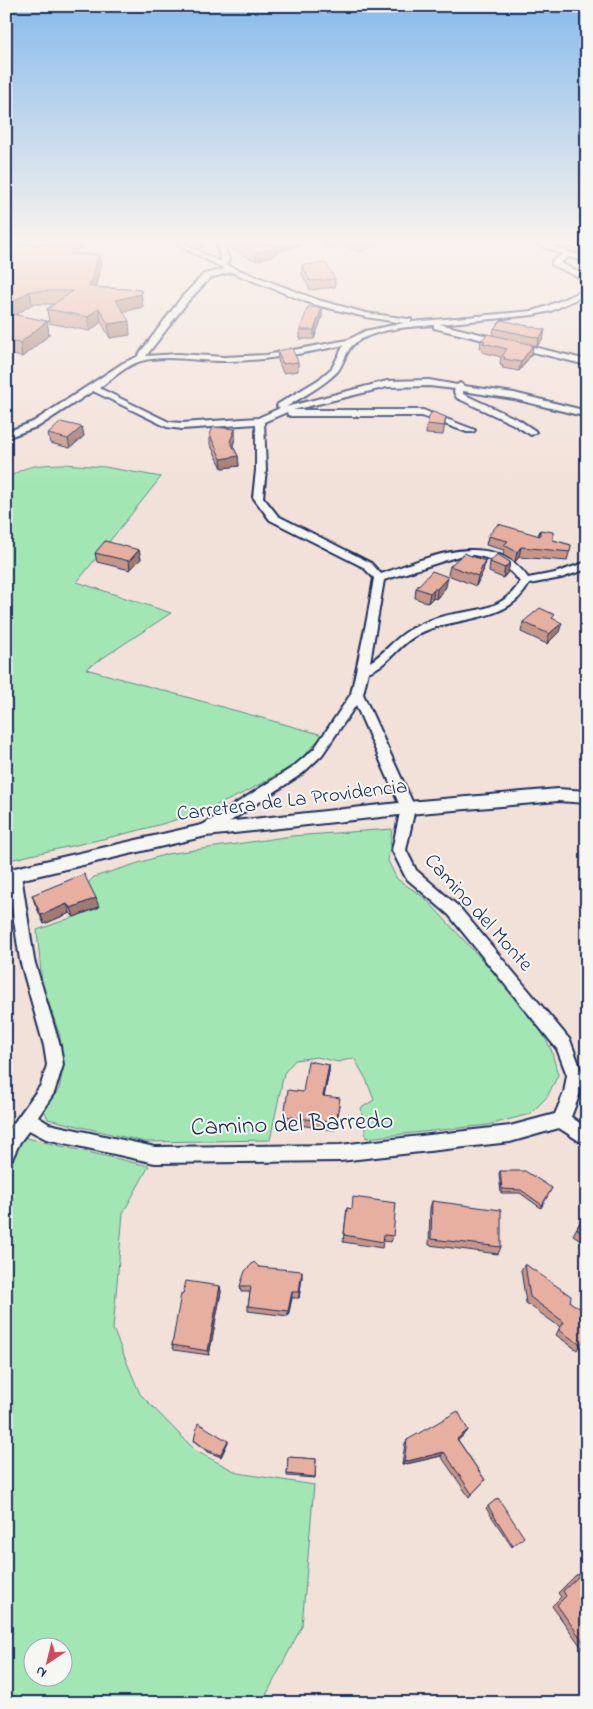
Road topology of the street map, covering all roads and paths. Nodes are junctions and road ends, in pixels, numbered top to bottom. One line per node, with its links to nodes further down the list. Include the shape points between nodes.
1 (167, 324): 6 (street)
2 (369, 324): 4 (street)
3 (424, 324): 4 (street); 7 (street)
4 (368, 333): 5 (street)
5 (350, 342): 6 (street, via 266,358 178,356); 10 (street, via 335,368 321,382 278,408)
6 (140, 359): 9 (street)
7 (587, 363)
8 (460, 386): 10 (street, via 387,384); 11 (street); 14 (street, via 460,396)
9 (94, 388): 12 (street, via 167,424); 15 (street, via 36,424)
10 (279, 412): 12 (street); 13 (street, via 423,414)
11 (587, 414)
12 (260, 421): 17 (street, via 262,470 258,497 265,508 274,518 367,564)
13 (470, 430)
14 (531, 432)
15 (6, 435)
16 (587, 565): 18 (street, via 557,576)
17 (379, 578): 18 (street, via 414,565 463,552 475,552 510,565); 19 (street)
18 (524, 582): 19 (street, via 512,600 491,612 440,621 411,634 373,667)
19 (363, 669): 20 (street)
20 (356, 694): 22 (street); 23 (street, via 318,752 298,770)
21 (587, 797): 22 (street, Carretera de La Providencia, via 558,794)
22 (408, 808): 23 (street, Carretera de La Providencia); 26 (street, Camino del Monte, via 399,850 411,874 454,911 564,1045 576,1075)
23 (206, 830): 24 (street, Carretera de La Providencia)
24 (10, 876): 25 (street, via 26,960 55,1065 48,1088)
25 (27, 1120): 26 (street, Camino del Barredo, via 46,1131 155,1155 340,1153 510,1134); 28 (street)
26 (561, 1120): 27 (street)
27 (587, 1138)
28 (6, 1153)

